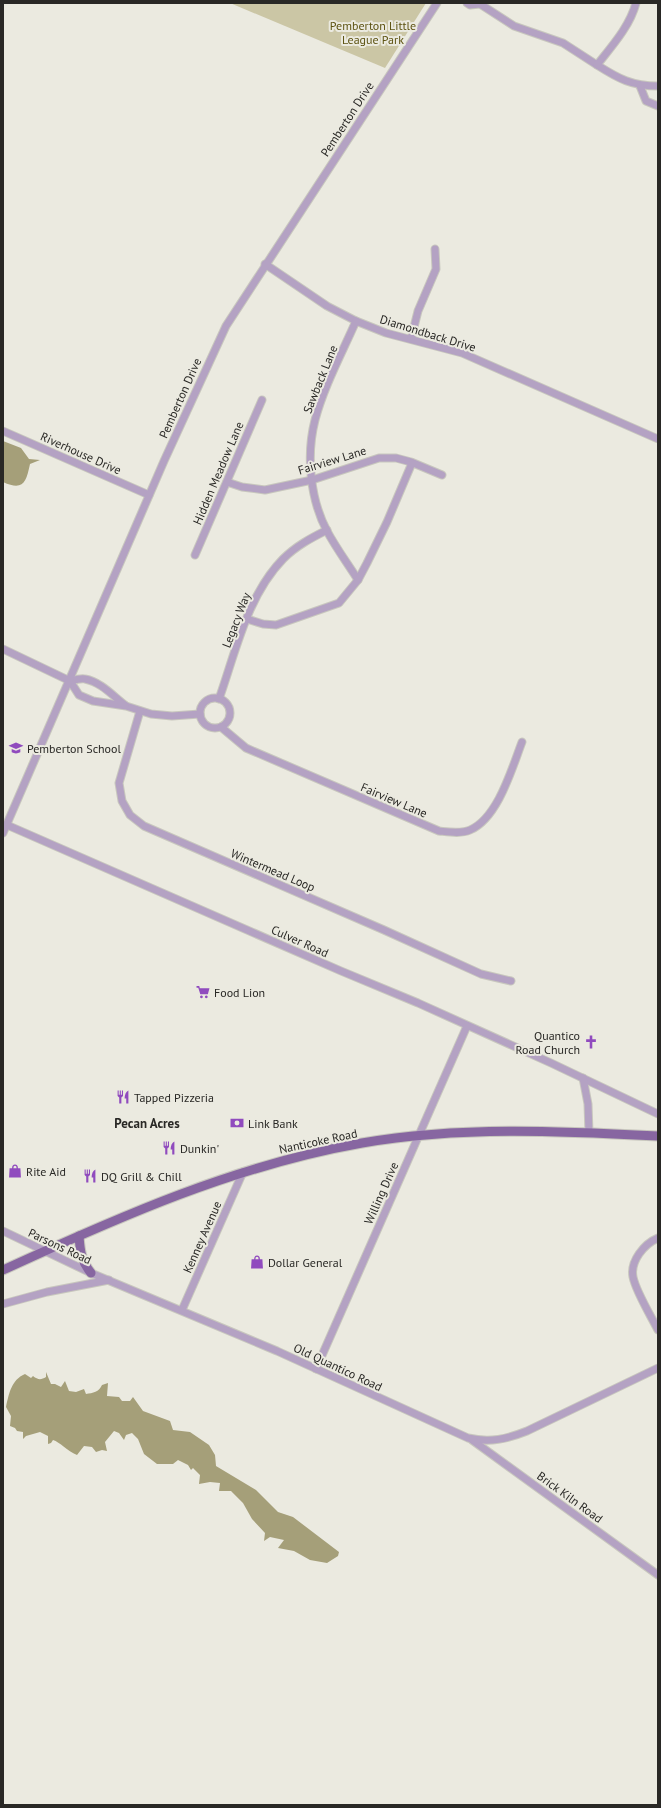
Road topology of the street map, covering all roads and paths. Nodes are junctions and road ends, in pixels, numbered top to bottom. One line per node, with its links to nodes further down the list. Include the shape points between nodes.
1 (437, 3): 10 (street, Pemberton Drive)
2 (467, 3): 4 (street)
3 (636, 3): 5 (street, via 634,13)
4 (479, 4): 5 (street, via 514,26 563,43)
5 (598, 65): 6 (street)
6 (640, 86): 7 (street); 8 (street, via 646,101)
7 (658, 86)
8 (658, 106)
9 (435, 249): 12 (street, via 436,269 416,317)
10 (266, 264): 11 (street, Diamondback Drive, via 327,306); 20 (street, Pemberton Drive, via 216,345)
11 (356, 321): 12 (street, Diamondback Drive, via 386,333); 18 (street, Sawback Lane, via 314,422)
12 (411, 339): 15 (street, Diamondback Drive, via 462,353)
13 (262, 400): 19 (street, Hidden Meadow Lane)
14 (3, 431): 20 (street, Riverhouse Drive)
15 (658, 439)
16 (412, 462): 17 (street, Fairview Lane); 18 (street, Fairview Lane, via 396,458 378,458); 23 (street, via 387,522)
17 (442, 474)
18 (312, 480): 19 (street, Fairview Lane, via 265,490); 21 (street, Sawback Lane)
19 (226, 482): 22 (street, Hidden Meadow Lane)
20 (149, 495): 26 (street, Pemberton Drive)
21 (327, 530): 23 (street, Sawback Lane); 24 (street, Legacy Way, via 293,550 276,567 256,595)
22 (195, 555)
23 (358, 580): 24 (street, via 339,603 276,625)
24 (247, 619): 27 (street, Legacy Way)
25 (3, 649): 26 (street)
26 (70, 681): 28 (street, via 84,679 93,682); 28 (street, via 79,695); 33 (street, Pemberton Drive)
27 (219, 699): 30 (street, via 214,698 205,702); 31 (street, via 228,707 229,712 228,719)
28 (126, 706): 29 (street)
29 (140, 711): 30 (street, via 172,716); 35 (street, Wintermead Loop, via 119,783 122,801 130,815 144,826 481,974)
30 (200, 714): 31 (street, via 202,722 206,725 214,728)
31 (221, 726): 32 (street, Fairview Lane, via 246,748 439,831 454,833 470,830 488,817)
32 (522, 742)
33 (7, 825): 34 (street, Pemberton Drive); 36 (street, Culver Road)
34 (3, 833)
35 (511, 981)
36 (467, 1026): 37 (street, Culver Road); 41 (street, Willing Drive)
37 (583, 1078): 38 (street, Culver Road); 39 (street, via 588,1104)
38 (658, 1114)
39 (589, 1133): 40 (main road, Nanticoke Road); 41 (main road, Nanticoke Road, via 510,1131)
40 (658, 1136)
41 (419, 1137): 42 (main road, Nanticoke Road, via 342,1147 292,1157); 54 (street, Willing Drive)
42 (243, 1172): 44 (main road, Nanticoke Road, via 180,1194); 51 (street, Kenney Avenue)
43 (3, 1232): 46 (street, Parsons Road)
44 (79, 1236): 46 (main road, Nanticoke Road); 48 (main road, via 81,1258)
45 (658, 1238): 52 (street, via 644,1247 635,1264 633,1276)
46 (44, 1251): 47 (main road, Nanticoke Road); 48 (street, Parsons Road)
47 (3, 1270)
48 (90, 1273): 49 (street, Parsons Road)
49 (109, 1280): 50 (street); 51 (street, Old Quantico Road)
50 (3, 1304)
51 (182, 1310): 54 (street, Old Quantico Road)
52 (658, 1330)
53 (658, 1368): 55 (street, Old Quantico Road, via 516,1436 494,1441)
54 (316, 1369): 55 (street, Old Quantico Road)
55 (468, 1438): 56 (street, Brick Kiln Road)
56 (658, 1575)

